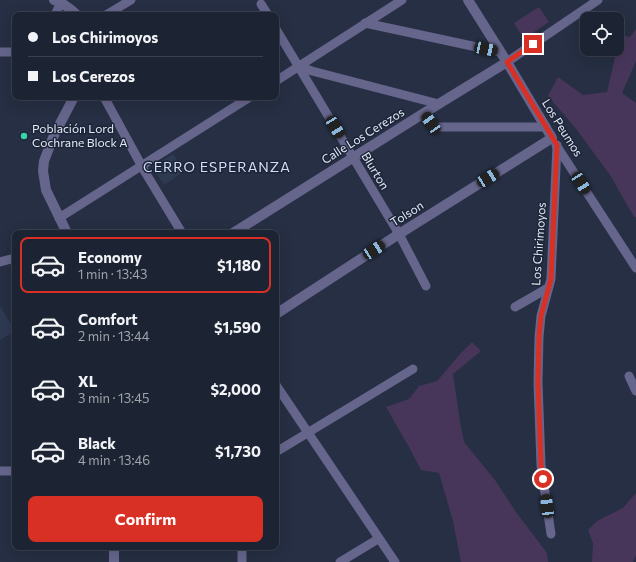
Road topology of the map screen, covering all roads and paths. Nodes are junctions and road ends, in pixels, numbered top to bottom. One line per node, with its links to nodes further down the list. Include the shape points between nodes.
1 (131, 0): 9 (street)
2 (402, 0): 11 (street)
3 (468, 0): 15 (street, Los Peumos)
4 (598, 0): 16 (street)
5 (58, 1): 7 (street); 8 (street)
6 (261, 4): 10 (street)
7 (56, 12)
8 (74, 12)
9 (111, 12)
10 (266, 12)
11 (365, 23): 15 (street); 17 (street)
12 (279, 34): 17 (street, Blurton)
13 (0, 52): 14 (street)
14 (12, 52)
15 (500, 52): 16 (street, Los Peumos)
16 (507, 62): 22 (street, Calle Los Cerezos); 24 (street, Los Peumos)
17 (298, 66): 18 (street); 22 (street); 26 (street, Blurton)
18 (279, 79)
19 (72, 100): 28 (street, via 44,161 46,190)
20 (106, 100): 27 (street)
21 (245, 100): 27 (street)
22 (438, 104): 23 (street, Calle Los Cerezos)
23 (424, 113): 24 (street, via 437,127); 26 (street, Calle Los Cerezos)
24 (546, 127): 25 (street, Los Peumos)
25 (554, 142): 32 (street, Tolson); 35 (street, Los Peumos); 37 (street, Los Chirimoyos, via 551,279)
26 (353, 158): 31 (street, Calle Los Cerezos); 32 (street, Blurton)
27 (142, 166): 28 (street); 30 (street)
28 (59, 218): 29 (street)
29 (65, 230)
30 (180, 230)
31 (239, 230)
32 (399, 234): 36 (street, Blurton); 39 (street, Tolson)
33 (12, 259): 34 (street)
34 (0, 262)
35 (636, 268)
36 (426, 286)
37 (548, 288): 38 (street); 48 (street, Los Chirimoyos, via 541,316 538,382 541,465)
38 (515, 307)
39 (279, 312)
40 (413, 369): 44 (street)
41 (629, 376): 43 (street)
42 (279, 389): 44 (street)
43 (636, 391)
44 (308, 433): 45 (street); 49 (street)
45 (279, 450)
46 (0, 471): 47 (street)
47 (12, 471)
48 (551, 534)
49 (378, 539): 54 (street); 55 (street)
50 (114, 550): 52 (street)
51 (242, 550): 53 (street)
52 (114, 562)
53 (242, 562)
54 (340, 562)
55 (395, 562)

